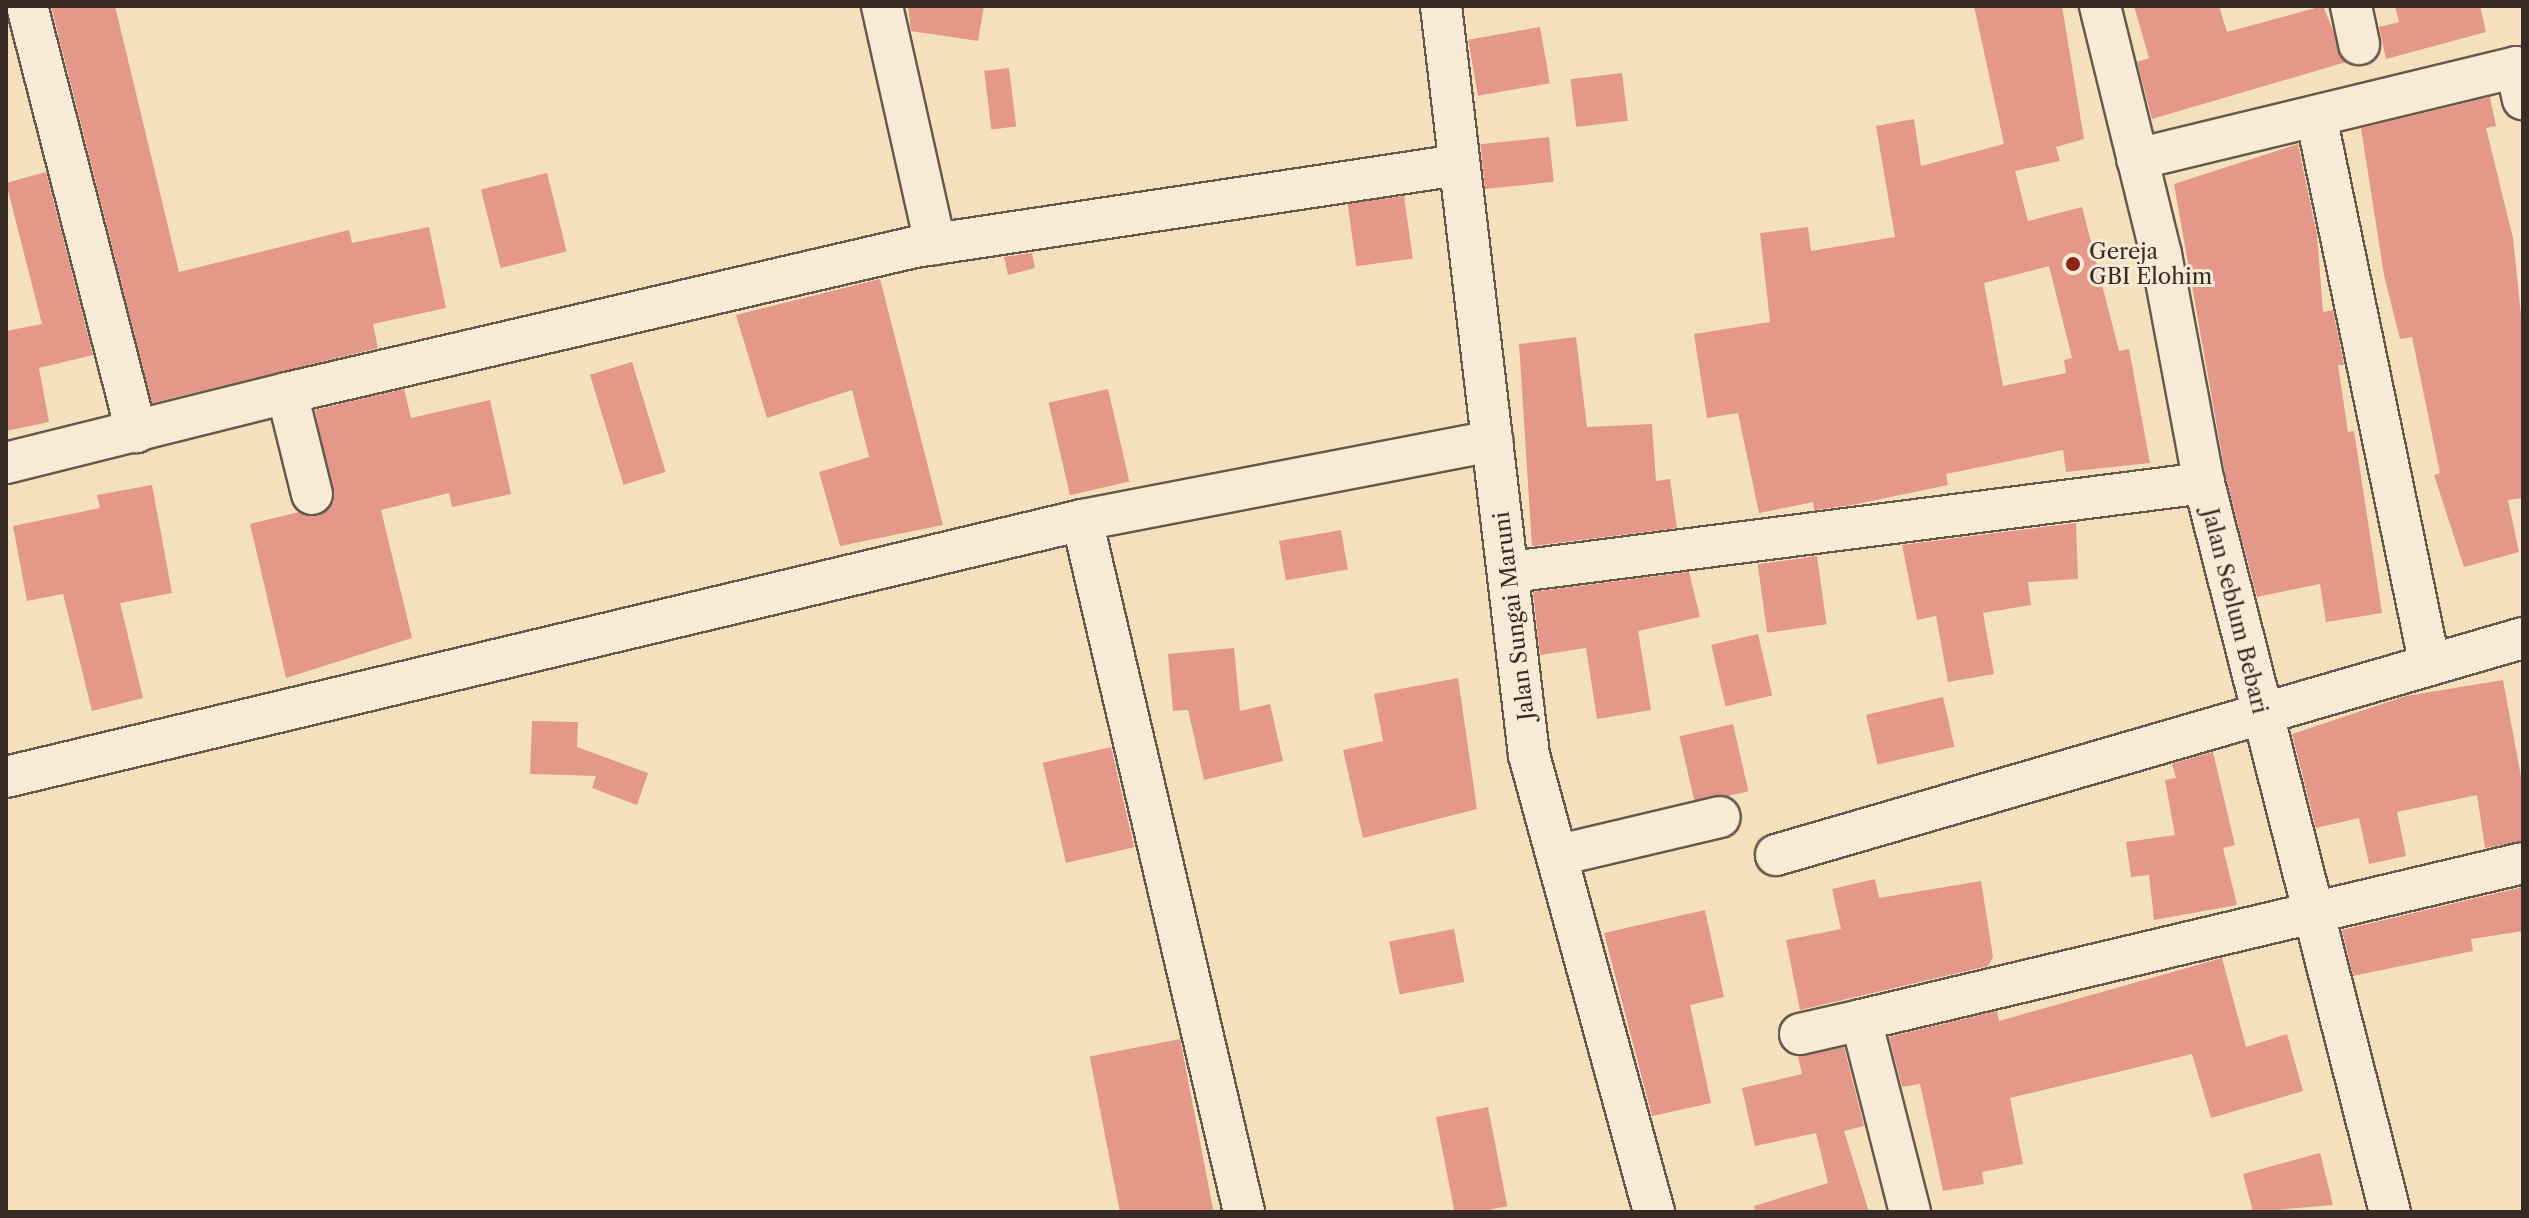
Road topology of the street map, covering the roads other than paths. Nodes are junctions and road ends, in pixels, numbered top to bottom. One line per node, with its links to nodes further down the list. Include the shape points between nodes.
1 (27, 6): 11 (street)
2 (882, 6): 9 (street)
3 (1441, 6): 8 (street, Jalan Sungai Maruni)
4 (2100, 6): 7 (street, Jalan Seblum Bebari)
5 (2521, 77): 6 (street)
6 (2316, 116): 7 (street); 19 (street)
7 (2137, 159): 14 (street, Jalan Seblum Bebari)
8 (1458, 165): 9 (street); 12 (street, Jalan Sungai Maruni)
9 (935, 244): 10 (street)
10 (287, 393): 11 (street); 15 (street)
11 (136, 432): 13 (street)
12 (1492, 441): 16 (street); 17 (street, Jalan Sungai Maruni)
13 (6, 463)
14 (2204, 483): 17 (street); 20 (street, Jalan Seblum Bebari)
15 (312, 494)
16 (1082, 520): 21 (street); 29 (street)
17 (1511, 572): 23 (street, Jalan Sungai Maruni, via 1529,755)
18 (2523, 638): 19 (street)
19 (2429, 661): 20 (street)
20 (2260, 714): 24 (street); 26 (street, Jalan Seblum Bebari)
21 (6, 777)
22 (1720, 817): 23 (street)
23 (1559, 855): 30 (street, Jalan Sungai Maruni)
24 (1776, 855)
25 (2523, 863): 26 (street)
26 (2314, 916): 27 (street); 32 (street, Jalan Seblum Bebari)
27 (1861, 1020): 28 (street); 31 (street)
28 (1800, 1034)
29 (1244, 1212)
30 (1654, 1212)
31 (1910, 1212)
32 (2390, 1212)

